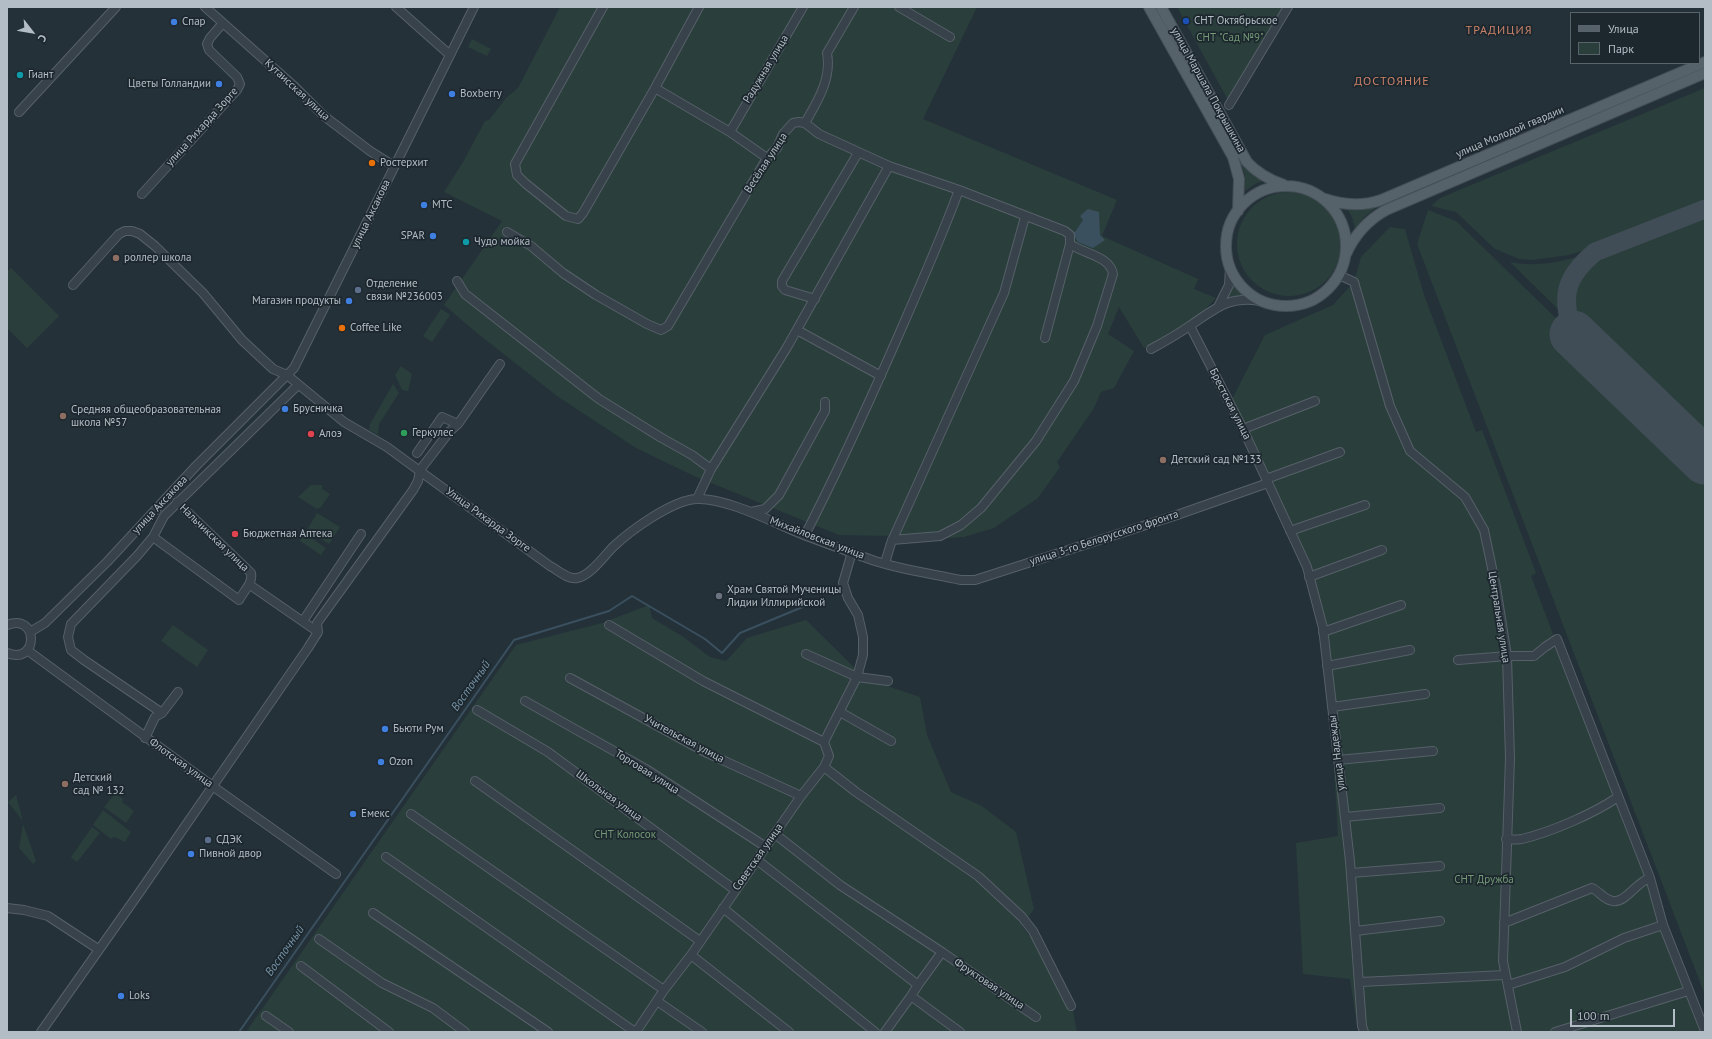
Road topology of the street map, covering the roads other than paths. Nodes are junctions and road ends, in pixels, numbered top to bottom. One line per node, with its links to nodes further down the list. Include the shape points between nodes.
1 (116, 7): 21 (street)
2 (205, 7): 14 (street, Кутаисская улица)
3 (396, 7): 16 (street)
4 (474, 7): 16 (street, улица Аксакова)
5 (603, 7): 19 (street, via 515,164 517,175 566,216 578,219)
6 (699, 7): 19 (street)
7 (803, 7): 23 (street, Радужная улица)
8 (854, 7): 22 (street, via 827,54 829,65 821,96)
9 (899, 7): 13 (street)
10 (1149, 7): 32 (main road, улица Маршала Покрышкина, via 1233,157 1239,184)
11 (1161, 7): 28 (main road, улица Маршала Покрышкина, via 1247,162 1266,177)
12 (1288, 7): 20 (street)
13 (913, 10): 15 (street)
14 (223, 23): 26 (street, Кутаисская улица, via 324,116); 30 (street, улица Рихарда Зорге, via 206,44 237,77 240,84)
15 (950, 37)
16 (450, 55): 26 (street, улица Аксакова)
17 (1705, 62): 31 (main road, улица Молодой гвардии, via 1373,203 1350,205)
18 (1705, 73): 36 (main road, улица Молодой гвардии, via 1386,210 1365,225)
19 (655, 88): 23 (street)
20 (1229, 105)
21 (18, 112)
22 (804, 123): 24 (street, via 819,134); 25 (street, Весёлая улица, via 793,123 783,134 777,148)
23 (730, 132): 25 (street)
24 (858, 153): 27 (street); 41 (street, via 782,282 785,290)
25 (767, 158): 34 (street, Весёлая улица, via 668,326 661,330 596,295 563,273 531,246)
26 (394, 166): 49 (street, улица Аксакова, via 304,350)
27 (889, 166): 29 (street); 41 (street)
28 (1286, 186): 31 (main road, via 1302,188); 32 (main road, via 1258,193 1245,202)
29 (959, 190): 33 (street); 50 (street, via 940,241)
30 (142, 194)
31 (1322, 198): 36 (main road, via 1333,208 1341,221)
32 (1238, 211): 37 (main road, via 1230,224 1226,239 1226,254)
33 (1025, 217): 35 (street, via 1065,231 1070,235); 69 (street, via 1004,293)
34 (507, 232)
35 (1070, 244): 46 (street); 69 (street, via 1107,261 1112,266 1114,274 1097,326 1074,381 1036,441 981,508 961,525 940,536)
36 (1346, 254): 38 (main road)
37 (1230, 268): 42 (main road, via 1242,288); 43 (street, via 1229,285)
38 (1339, 275): 42 (main road, via 1324,293 1305,304 1282,306); 87 (street, Центральная улица, via 1354,282 1390,406 1410,451 1465,497 1484,530)
39 (457, 281): 58 (street, via 465,294 598,399)
40 (72, 285): 49 (street, via 119,234 125,231 140,234 203,293 242,340 273,369)
41 (814, 299): 45 (street)
42 (1260, 301): 43 (street, via 1242,299)
43 (1218, 306): 44 (street)
44 (1190, 326): 47 (street); 55 (street, Брестская улица)
45 (797, 330): 50 (street); 58 (street)
46 (1046, 338)
47 (1151, 349)
48 (500, 364): 54 (street)
49 (287, 376): 51 (street); 80 (street, улица Аксакова, via 196,466 107,562 45,623)
50 (881, 376): 67 (street, via 838,472)
51 (297, 386): 59 (street, via 344,422); 62 (street)
52 (1315, 401): 55 (street)
53 (825, 402): 64 (street, via 825,411 779,495 765,509)
54 (458, 424): 57 (street, via 442,417); 59 (street)
55 (1243, 429): 60 (street, Брестская улица)
56 (1340, 452): 60 (street, улица 3-го Белорусского фронта)
57 (417, 453)
58 (711, 469): 61 (street)
59 (420, 470): 61 (street, Улица Рихарда Зорге, via 556,570 568,577 576,578 586,575 614,546 648,520 685,501); 81 (street, via 413,490 317,623)
60 (1267, 481): 65 (street, улица Надежды); 73 (street, улица 3-го Белорусского фронта, via 1177,515 975,580)
61 (697, 499): 64 (street, Михайловская улица, via 718,502)
62 (177, 502): 68 (street, via 164,516); 75 (street, Нальчикская улица, via 251,573)
63 (1365, 505): 65 (street)
64 (750, 512): 67 (street, Михайловская улица)
65 (1290, 531): 74 (street, улица Надежды)
66 (361, 534): 77 (street)
67 (804, 535): 71 (street, Михайловская улица)
68 (153, 536): 75 (street, via 239,600); 99 (street, via 71,624 68,637 72,650 84,660)
69 (892, 540): 72 (street)
70 (1382, 550): 74 (street)
71 (852, 552): 72 (street, Михайловская улица); 90 (street, via 843,583 858,615 863,637 863,654)
72 (885, 563): 73 (street, Михайловская улица)
73 (937, 575)
74 (1309, 576): 82 (street, улица Надежды)
75 (250, 585): 77 (street, Нальчикская улица)
76 (1401, 605): 82 (street)
77 (303, 621): 81 (street, Нальчикская улица)
78 (7, 624): 80 (street, via 18,622)
79 (609, 624): 102 (street, via 703,681)
80 (30, 632): 83 (street, via 31,642)
81 (318, 632): 107 (street)
82 (1323, 632): 89 (street, улица Надежды)
83 (27, 650): 85 (street, via 16,655); 100 (street, Флотская улица)
84 (1410, 650): 89 (street)
85 (7, 653)
86 (806, 654): 90 (street)
87 (1507, 656): 88 (street); 109 (street, via 1534,656 1557,639); 114 (street, Центральная улица, via 1510,758)
88 (1458, 660)
89 (1327, 666): 96 (street, улица Надежды)
90 (857, 676): 92 (street); 98 (street)
91 (570, 678): 108 (street, Учительская улица, via 708,753)
92 (888, 681)
93 (178, 692): 99 (street)
94 (1426, 694): 96 (street)
95 (525, 701): 115 (street, Торговая улица, via 646,769)
96 (1332, 707): 104 (street, улица Надежды)
97 (477, 710): 122 (street, Школьная улица, via 548,752)
98 (840, 712): 101 (street); 102 (street)
99 (162, 714): 100 (street, via 155,717)
100 (145, 738): 107 (street, Флотская улица)
101 (891, 741)
102 (824, 742): 105 (street, via 829,756)
103 (1433, 751): 104 (street)
104 (1338, 760): 112 (street, улица Надежды)
105 (824, 767): 108 (street, Советская улица); 144 (street, via 978,876 1022,917 1033,931)
106 (475, 781): 131 (street)
107 (212, 786): 120 (street, Флотская улица); 132 (street)
108 (801, 796): 113 (street, Советская улица)
109 (1618, 797): 114 (street, via 1604,807 1564,824 1520,839); 121 (street)
110 (1440, 808): 112 (street)
111 (410, 814): 140 (street)
112 (1344, 817): 119 (street, улица Надежды)
113 (775, 834): 115 (street, Советская улица); 133 (street, Фруктовая улица, via 840,885)
114 (1506, 839): 127 (street, Центральная улица)
115 (766, 846): 117 (street, Советская улица)
116 (386, 857): 153 (street)
117 (757, 860): 122 (street, Советская улица); 138 (street)
118 (1440, 866): 119 (street)
119 (1350, 873): 129 (street, улица Надежды)
120 (336, 874)
121 (1650, 878): 127 (street, via 1643,880 1622,899 1613,902 1592,888); 128 (street)
122 (735, 890): 124 (street, Советская улица)
123 (7, 908): 132 (street, via 48,916)
124 (722, 908): 131 (street, Советская улица); 156 (street)
125 (373, 913): 152 (street)
126 (1440, 921): 129 (street)
127 (1504, 923): 136 (street, Центральная улица)
128 (1663, 925): 139 (street, via 1624,938 1565,967); 141 (street)
129 (1355, 931): 137 (street, улица Надежды)
130 (319, 939): 151 (street, via 382,983 433,1008)
131 (700, 941): 134 (street, Советская улица)
132 (98, 949): 148 (street)
133 (942, 952): 138 (street); 146 (street, Фруктовая улица)
134 (691, 955): 140 (street, Советская улица); 155 (street)
135 (301, 966): 150 (street)
136 (1505, 975): 137 (street); 139 (street, Центральная улица)
137 (1360, 982): 159 (street, улица Надежды)
138 (918, 985): 142 (street)
139 (1508, 985): 160 (street, Центральная улица)
140 (664, 990): 143 (street, Советская улица)
141 (1688, 991): 147 (street); 161 (street)
142 (911, 996): 157 (street); 158 (street)
143 (657, 1000): 153 (street, Советская улица); 154 (street)
144 (1071, 1006)
145 (266, 1016): 149 (street)
146 (1036, 1017)
147 (1705, 1031)
148 (41, 1032)
149 (289, 1032)
150 (390, 1032)
151 (465, 1032)
152 (548, 1032)
153 (636, 1032)
154 (702, 1032)
155 (789, 1032)
156 (875, 1032)
157 (885, 1032)
158 (960, 1032)
159 (1364, 1032)
160 (1517, 1032)
161 (1555, 1032)

